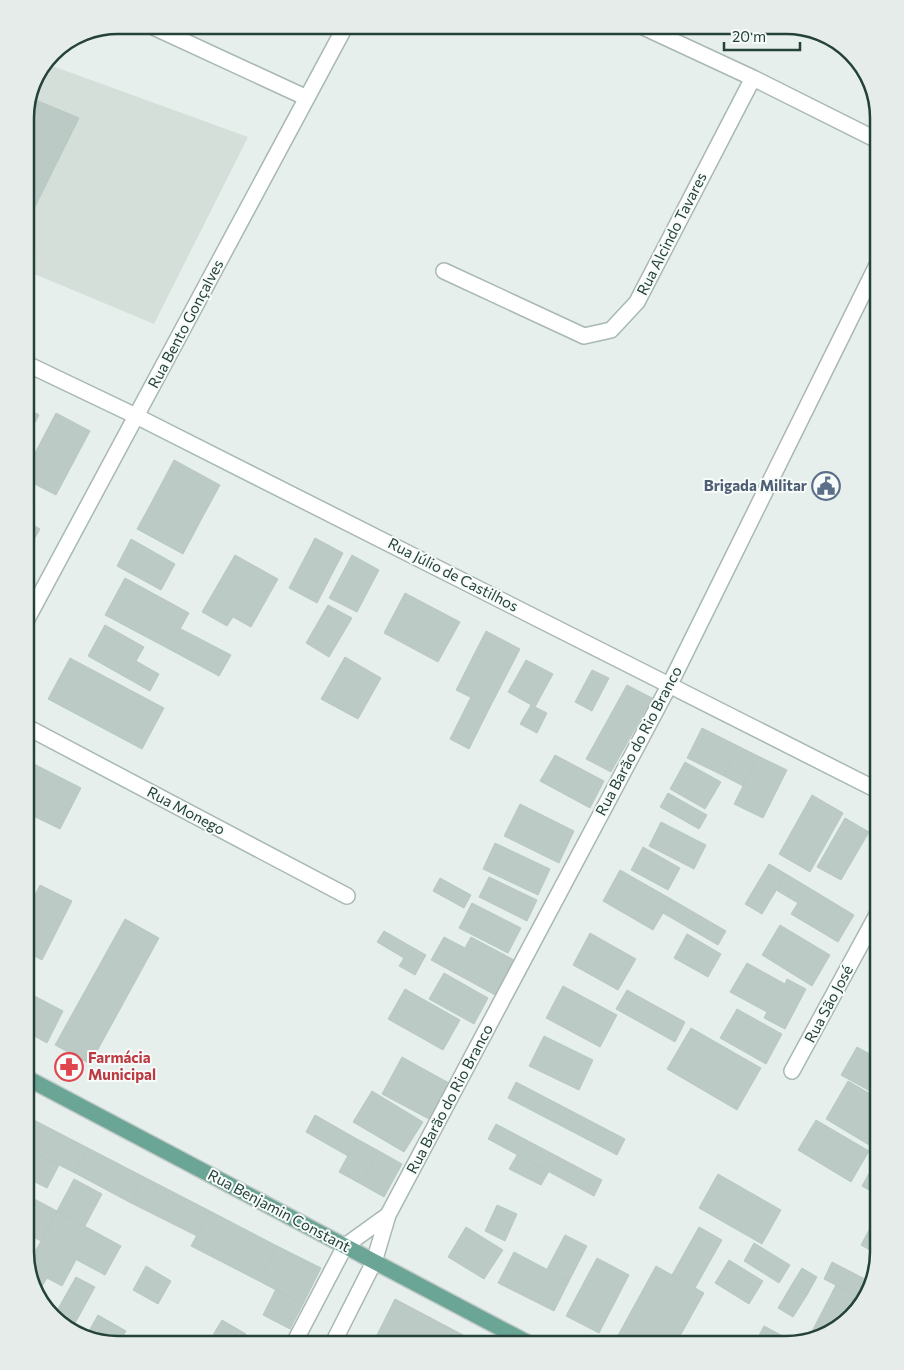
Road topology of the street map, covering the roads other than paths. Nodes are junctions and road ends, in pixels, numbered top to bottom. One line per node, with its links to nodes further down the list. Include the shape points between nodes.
1 (168, 34): 5 (street)
2 (341, 34): 5 (street, Rua Bento Gonçalves)
3 (658, 34): 4 (street)
4 (753, 78): 6 (street); 7 (street, Rua Alcindo Tavares, via 637,302 610,330 584,336)
5 (307, 98): 10 (street, Rua Bento Gonçalves)
6 (870, 136)
7 (444, 271)
8 (870, 279): 12 (street, Rua Barão do Rio Branco)
9 (34, 368): 10 (street, Rua Júlio de Castilhos)
10 (136, 416): 11 (street, Rua Bento Gonçalves); 12 (street, Rua Júlio de Castilhos)
11 (34, 605)
12 (670, 684): 14 (street, Rua Júlio de Castilhos); 19 (street, Rua Barão do Rio Branco)
13 (34, 731): 15 (street, Rua Monego)
14 (870, 786)
15 (347, 896)
16 (870, 928): 17 (street, Rua São José)
17 (792, 1071)
18 (34, 1082): 20 (main road, Rua Benjamin Constant)
19 (388, 1215): 20 (street, Rua Barão do Rio Branco); 21 (street, Rua Barão do Rio Branco)
20 (345, 1246): 21 (main road, Rua Benjamin Constant); 22 (street, Rua Barão do Rio Branco)
21 (374, 1262): 23 (street, Rua Barão do Rio Branco); 24 (main road, Rua Benjamin Constant)
22 (298, 1336)
23 (337, 1336)
24 (515, 1336)

